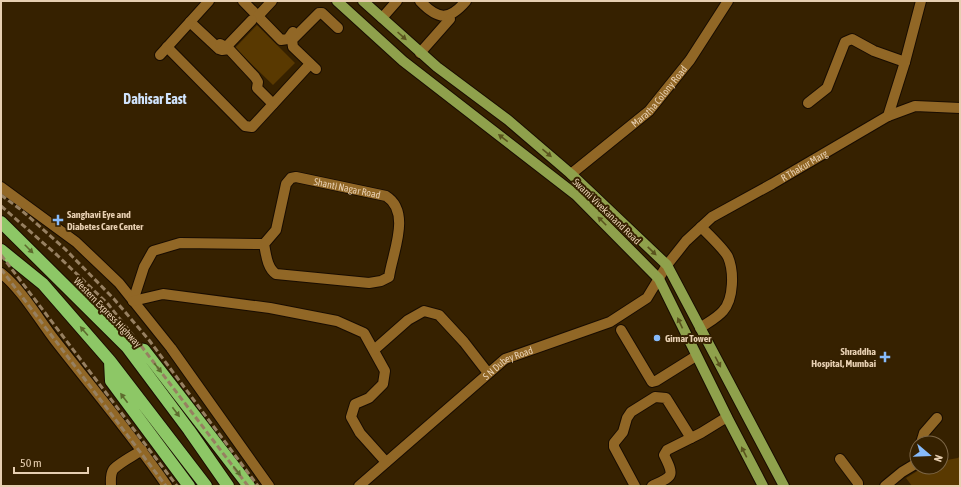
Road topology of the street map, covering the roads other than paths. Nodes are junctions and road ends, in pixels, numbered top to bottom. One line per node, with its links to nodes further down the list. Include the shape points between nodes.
1 (209, 1): 16 (street)
2 (243, 1): 13 (street)
3 (272, 1): 13 (street)
4 (337, 1): 35 (main road, Swami Vivekanand Road, one-way to 4, via 576,195 403,61)
5 (363, 1): 12 (main road, Swami Vivekanand Road)
6 (390, 1): 12 (street)
7 (397, 1): 12 (street)
8 (420, 1): 9 (street, via 435,14 442,16 453,13)
9 (466, 1)
10 (728, 1): 27 (street, Maratha Colony Road, via 690,60 648,110)
11 (921, 1): 22 (street)
12 (380, 16): 20 (main road, Swami Vivekanand Road, one-way to 20)
13 (255, 18): 15 (street, via 281,40 288,38); 18 (street, via 226,47 215,40)
14 (450, 19): 20 (street)
15 (303, 21)
16 (190, 22): 18 (street); 19 (street)
17 (338, 28): 24 (street, via 319,12 292,40 293,47 313,67)
18 (210, 41): 24 (street, via 219,49 229,49 255,77 258,82 257,88)
19 (167, 47): 21 (street); 24 (street, via 245,126 252,127)
20 (420, 53): 27 (main road, Swami Vivekanand Road, one-way to 27, via 508,120)
21 (160, 55)
22 (905, 62): 23 (street, via 874,51 852,39 845,42 827,88); 26 (street)
23 (808, 103)
24 (273, 104)
25 (960, 108): 26 (street, R Thakur Marg, via 915,106)
26 (888, 116): 30 (street, R Thakur Marg, via 712,217)
27 (571, 174): 33 (main road, Swami Vivekanand Road, one-way to 33)
28 (1, 187): 36 (street, via 76,242 119,283)
29 (1, 222): 39 (highway, Western Express Highway, one-way to 39)
30 (701, 227): 33 (street, R Thakur Marg); 37 (street, via 728,256 732,286 723,311)
31 (264, 244): 31 (street, Shanti Nagar Road, via 276,230 286,184 291,178 296,177 386,196 392,200 396,208 400,229 389,277 369,283 276,274 268,262); 36 (street, via 180,243 153,251 144,267)
32 (1, 250): 42 (highway, one-way to 32, via 43,284)
33 (667, 265): 35 (street, S N Dubey Road); 37 (main road, Swami Vivekanand Road)
34 (1, 273): 50 (street, via 10,280)
35 (659, 279): 41 (main road, Swami Vivekanand Road, one-way to 35); 43 (street, S N Dubey Road, via 647,298 610,322 505,359)
36 (133, 301): 40 (street, via 163,294 270,308 338,321 364,333); 60 (street, via 171,348)
37 (700, 328): 46 (main road, Swami Vivekanand Road, one-way to 46)
38 (621, 330): 41 (street, via 652,382 656,382)
39 (128, 347): 58 (highway, Western Express Highway, one-way to 58); 59 (highway, one-way to 59, via 144,350)
40 (374, 350): 43 (street, via 408,320 424,311 439,315); 52 (street, via 385,371 383,384 369,398 355,404 351,417 360,433)
41 (696, 356): 44 (main road, Swami Vivekanand Road)
42 (110, 361): 56 (highway, one-way to 42, via 111,381); 57 (highway)
43 (488, 373): 52 (street, S N Dubey Road)
44 (727, 417): 47 (main road, Swami Vivekanand Road); 49 (street)
45 (937, 418): 48 (street)
46 (751, 424): 47 (main road); 65 (main road, Swami Vivekanand Road)
47 (735, 432): 64 (main road, Swami Vivekanand Road, one-way to 47)
48 (923, 435)
49 (691, 438): 62 (street, via 666,398 655,397 631,412 614,447); 63 (street, via 667,450 664,455 671,469 670,475)
50 (142, 450): 54 (street, via 118,464 111,477); 55 (street)
51 (840, 459): 66 (street)
52 (386, 462): 61 (street, S N Dubey Road)
53 (909, 468): 67 (street)
54 (110, 486)
55 (167, 486)
56 (188, 486)
57 (206, 486)
58 (228, 486)
59 (249, 486)
60 (269, 486)
61 (360, 486)
62 (635, 486)
63 (652, 486)
64 (763, 486)
65 (784, 486)
66 (858, 486)
67 (885, 486)

